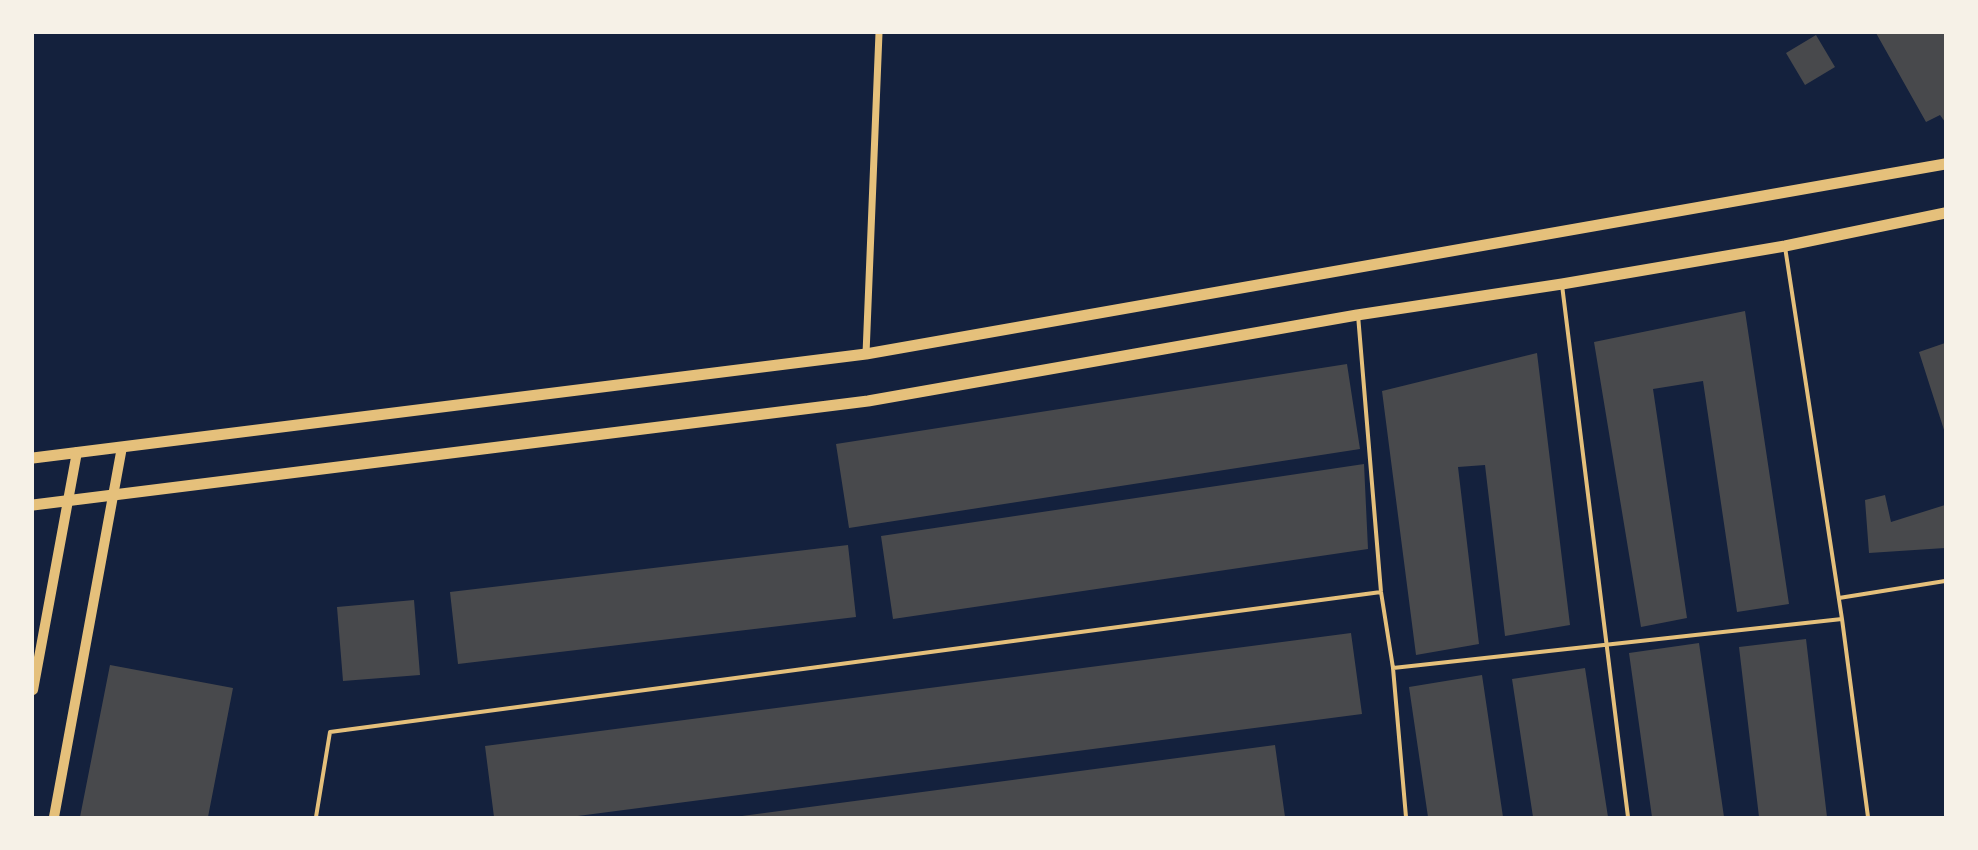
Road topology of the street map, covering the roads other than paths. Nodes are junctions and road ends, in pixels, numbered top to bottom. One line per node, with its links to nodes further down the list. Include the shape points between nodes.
1 (879, 33): 7 (street)
2 (1945, 164): 7 (highway)
3 (1945, 213): 4 (highway)
4 (1785, 246): 5 (highway); 16 (street)
5 (1562, 284): 6 (highway); 18 (street)
6 (1358, 314): 11 (highway, via 868,401); 15 (street)
7 (866, 354): 8 (highway)
8 (122, 447): 9 (highway); 11 (main road)
9 (77, 452): 10 (highway); 12 (main road)
10 (33, 458)
11 (113, 495): 12 (highway); 21 (main road)
12 (68, 500): 13 (highway); 20 (main road)
13 (33, 505)
14 (1945, 581): 16 (street)
15 (1381, 592): 19 (street); 22 (street, via 330,732)
16 (1838, 598): 17 (street)
17 (1842, 619): 18 (street); 25 (street)
18 (1606, 644): 19 (street); 24 (street)
19 (1393, 668): 23 (street)
20 (33, 690)
21 (54, 817)
22 (316, 817)
23 (1406, 817)
24 (1628, 817)
25 (1868, 817)

